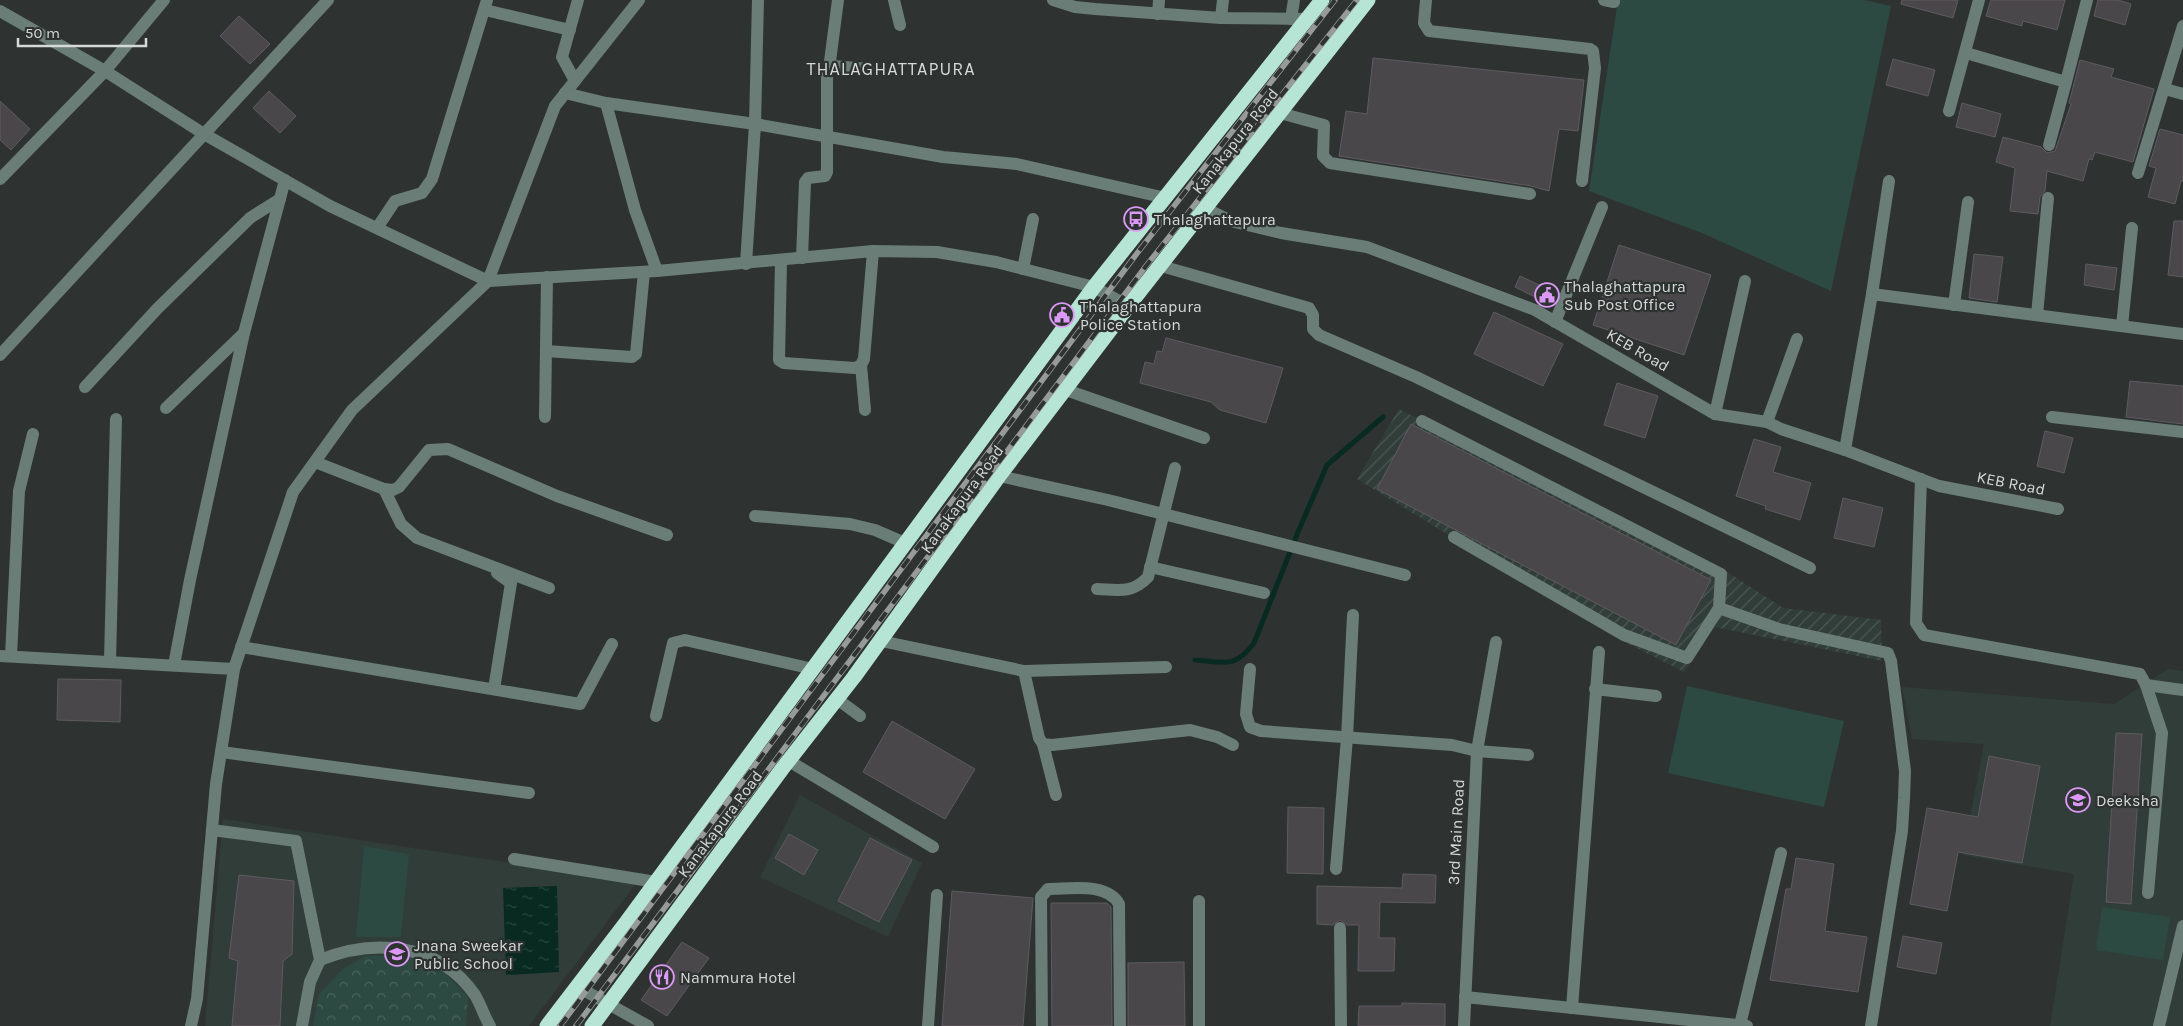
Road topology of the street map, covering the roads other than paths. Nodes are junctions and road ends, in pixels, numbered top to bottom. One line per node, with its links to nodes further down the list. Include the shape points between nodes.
1 (8, 0): 19 (street)
2 (164, 0): 30 (street)
3 (328, 0): 40 (street)
4 (578, 0): 26 (street)
5 (639, 0): 31 (street)
6 (758, 0): 39 (street)
7 (838, 0): 28 (street)
8 (894, 0): 24 (street)
9 (1054, 0): 20 (street, via 1095,10)
10 (1159, 0): 20 (street)
11 (1223, 0): 21 (street)
12 (1294, 0): 22 (street)
13 (1322, 0): 23 (highway, Kanakapura Road)
14 (1368, 0): 38 (highway, Kanakapura Road)
15 (1426, 0): 46 (street, via 1424,23 1429,31 1593,51 1595,68)
16 (1979, 0): 27 (street)
17 (2087, 0): 32 (street)
18 (486, 5): 26 (street); 56 (street, via 432,179 422,193 394,201)
19 (0, 9): 30 (street)
20 (1158, 14): 21 (street)
21 (1222, 18): 22 (street)
22 (1291, 19): 23 (street)
23 (1309, 19): 49 (highway, Kanakapura Road)
24 (900, 25)
25 (2183, 26): 33 (street)
26 (570, 30): 31 (street, via 562,56)
27 (1966, 52): 32 (street); 37 (street)
28 (829, 69): 29 (street, via 833,66); 41 (street)
29 (868, 69)
30 (104, 71): 40 (street); 44 (street)
31 (574, 81): 34 (street)
32 (2066, 82): 42 (street)
33 (2164, 89): 35 (street); 43 (street)
34 (565, 93): 36 (street); 67 (street, via 555,106)
35 (2183, 94)
36 (606, 103): 39 (street); 64 (street, via 635,210)
37 (1949, 111)
38 (1280, 113): 48 (street, via 1324,125 1323,156 1330,163); 54 (highway, Kanakapura Road)
39 (754, 124): 41 (street); 61 (street)
40 (204, 134): 45 (street); 80 (street)
41 (826, 136): 49 (street, via 943,156 1017,164); 59 (street, via 827,172 825,176 808,178 804,182)
42 (2049, 145)
43 (2138, 173)
44 (0, 179)
45 (285, 180): 51 (street); 56 (street)
46 (1582, 181)
47 (1889, 181): 70 (street)
48 (1530, 194)
49 (1166, 198): 69 (highway, Kanakapura Road)
50 (2048, 198): 73 (street)
51 (280, 199): 76 (street); 82 (street, via 244,223 157,309)
52 (1968, 202): 71 (street)
53 (1602, 207): 74 (street)
54 (1205, 208): 62 (highway, Kanakapura Road); 74 (street, KEB Road, via 1231,221 1281,234 1367,247 1535,310)
55 (1034, 218): 63 (street)
56 (377, 228): 67 (street)
57 (2132, 228): 75 (street)
58 (873, 251): 59 (street); 63 (street, via 937,252); 81 (street)
59 (802, 258): 60 (street)
60 (781, 260): 61 (street); 81 (street, via 779,360 855,368)
61 (746, 264): 64 (street)
62 (1161, 266): 72 (highway, Kanakapura Road); 109 (street, via 1309,308 1313,329 1319,335 1416,378)
63 (1023, 269): 69 (street)
64 (657, 271): 65 (street)
65 (644, 272): 66 (street); 79 (street, via 636,354 632,357)
66 (547, 277): 67 (street); 79 (street)
67 (488, 281): 96 (street, via 352,410)
68 (1745, 281): 86 (street)
69 (1094, 287): 72 (street); 106 (highway, Kanakapura Road)
70 (1872, 294): 71 (street); 95 (street)
71 (1954, 305): 73 (street)
72 (1128, 306): 83 (highway, Kanakapura Road)
73 (2037, 316): 75 (street)
74 (1555, 322): 86 (street, KEB Road)
75 (2122, 326): 77 (street)
76 (244, 333): 84 (street); 123 (street)
77 (2183, 334)
78 (1797, 339): 91 (street)
79 (546, 351): 87 (street)
80 (0, 355)
81 (861, 365): 85 (street)
82 (86, 387)
83 (1066, 390): 94 (street); 98 (highway, Kanakapura Road)
84 (166, 408)
85 (864, 410)
86 (1715, 414): 91 (street, KEB Road)
87 (545, 417)
88 (2052, 417): 92 (street)
89 (116, 419): 122 (street)
90 (1422, 421): 114 (street, via 1721,574)
91 (1767, 422): 95 (street, KEB Road)
92 (2183, 432)
93 (33, 434): 121 (street, via 19,491)
94 (1204, 438)
95 (1846, 450): 99 (street, KEB Road)
96 (315, 462): 100 (street); 119 (street, via 293,492)
97 (1175, 468): 102 (street)
98 (999, 476): 102 (street); 116 (highway, Kanakapura Road)
99 (1921, 479): 101 (street, KEB Road, via 1940,486); 129 (street, via 1916,623 1924,635)
100 (384, 489): 104 (street, via 399,487 429,450 448,449 556,496); 107 (street, via 408,532)
101 (2058, 509)
102 (1163, 514): 108 (street); 110 (street)
103 (755, 516): 106 (street, via 850,524)
104 (667, 535)
105 (1454, 537): 114 (street, via 1624,635 1687,658)
106 (906, 543): 126 (highway, Kanakapura Road)
107 (486, 565): 111 (street); 130 (street, via 511,583)
108 (1150, 566): 112 (street, via 1148,577 1138,587); 113 (street)
109 (1810, 568)
110 (1405, 575)
111 (549, 588)
112 (1097, 589)
113 (1264, 593)
114 (1719, 608): 175 (street, via 1779,629 1888,653 1891,661 1906,771 1902,831)
115 (1353, 615): 137 (street)
116 (881, 641): 128 (street); 134 (highway, Kanakapura Road)
117 (1496, 642): 140 (street, 3rd Main Road)
118 (612, 644): 130 (street, via 580,704)
119 (241, 647): 125 (street); 130 (street)
120 (1599, 652): 131 (street)
121 (5, 656): 122 (street)
122 (110, 661): 123 (street)
123 (174, 665): 125 (street)
124 (1166, 667): 128 (street)
125 (234, 668): 141 (street)
126 (813, 669): 135 (street, via 685,640 673,643); 151 (highway, Kanakapura Road)
127 (1250, 669): 137 (street, via 1246,714 1250,727)
128 (1024, 671): 138 (street)
129 (2143, 680): 132 (street); 152 (street, via 2162,733)
130 (494, 689)
131 (1595, 689): 133 (street); 161 (street)
132 (2183, 690)
133 (1656, 696)
134 (837, 699): 136 (street); 143 (highway, Kanakapura Road)
135 (656, 716)
136 (860, 716)
137 (1347, 738): 140 (street, via 1452,745); 150 (street)
138 (1043, 744): 139 (street, via 1190,730); 145 (street)
139 (1233, 745)
140 (1477, 750): 142 (street); 159 (street, 3rd Main Road)
141 (221, 752): 144 (street); 146 (street)
142 (1528, 755)
143 (788, 761): 147 (street); 160 (highway, Kanakapura Road)
144 (529, 793)
145 (1056, 795)
146 (212, 830): 157 (street, via 296,841); 163 (street, via 197,999)
147 (933, 847)
148 (1780, 853): 174 (street)
149 (514, 859): 151 (street)
150 (1336, 869)
151 (656, 882): 158 (highway, Kanakapura Road)
152 (2148, 893)
153 (937, 895): 168 (street)
154 (1199, 901): 171 (street)
155 (2183, 926): 176 (street)
156 (1340, 928): 172 (street)
157 (320, 960): 162 (street, via 366,947 415,950 440,961 460,978 475,996); 164 (street, via 310,982)
158 (578, 987): 160 (street); 165 (highway, Kanakapura Road)
159 (1465, 997): 161 (street); 173 (street, 3rd Main Road)
160 (608, 1004): 166 (highway, Kanakapura Road); 167 (street)
161 (1572, 1008): 174 (street)
162 (485, 1023)
163 (191, 1026)
164 (302, 1026)
165 (547, 1026)
166 (592, 1026)
167 (648, 1026)
168 (928, 1026)
169 (1042, 1026): 170 (street, via 1041,897 1048,889 1081,889 1101,890 1115,896 1119,904)
170 (1120, 1026)
171 (1199, 1026)
172 (1342, 1026)
173 (1464, 1026)
174 (1744, 1026)
175 (1871, 1026)
176 (2159, 1026)

